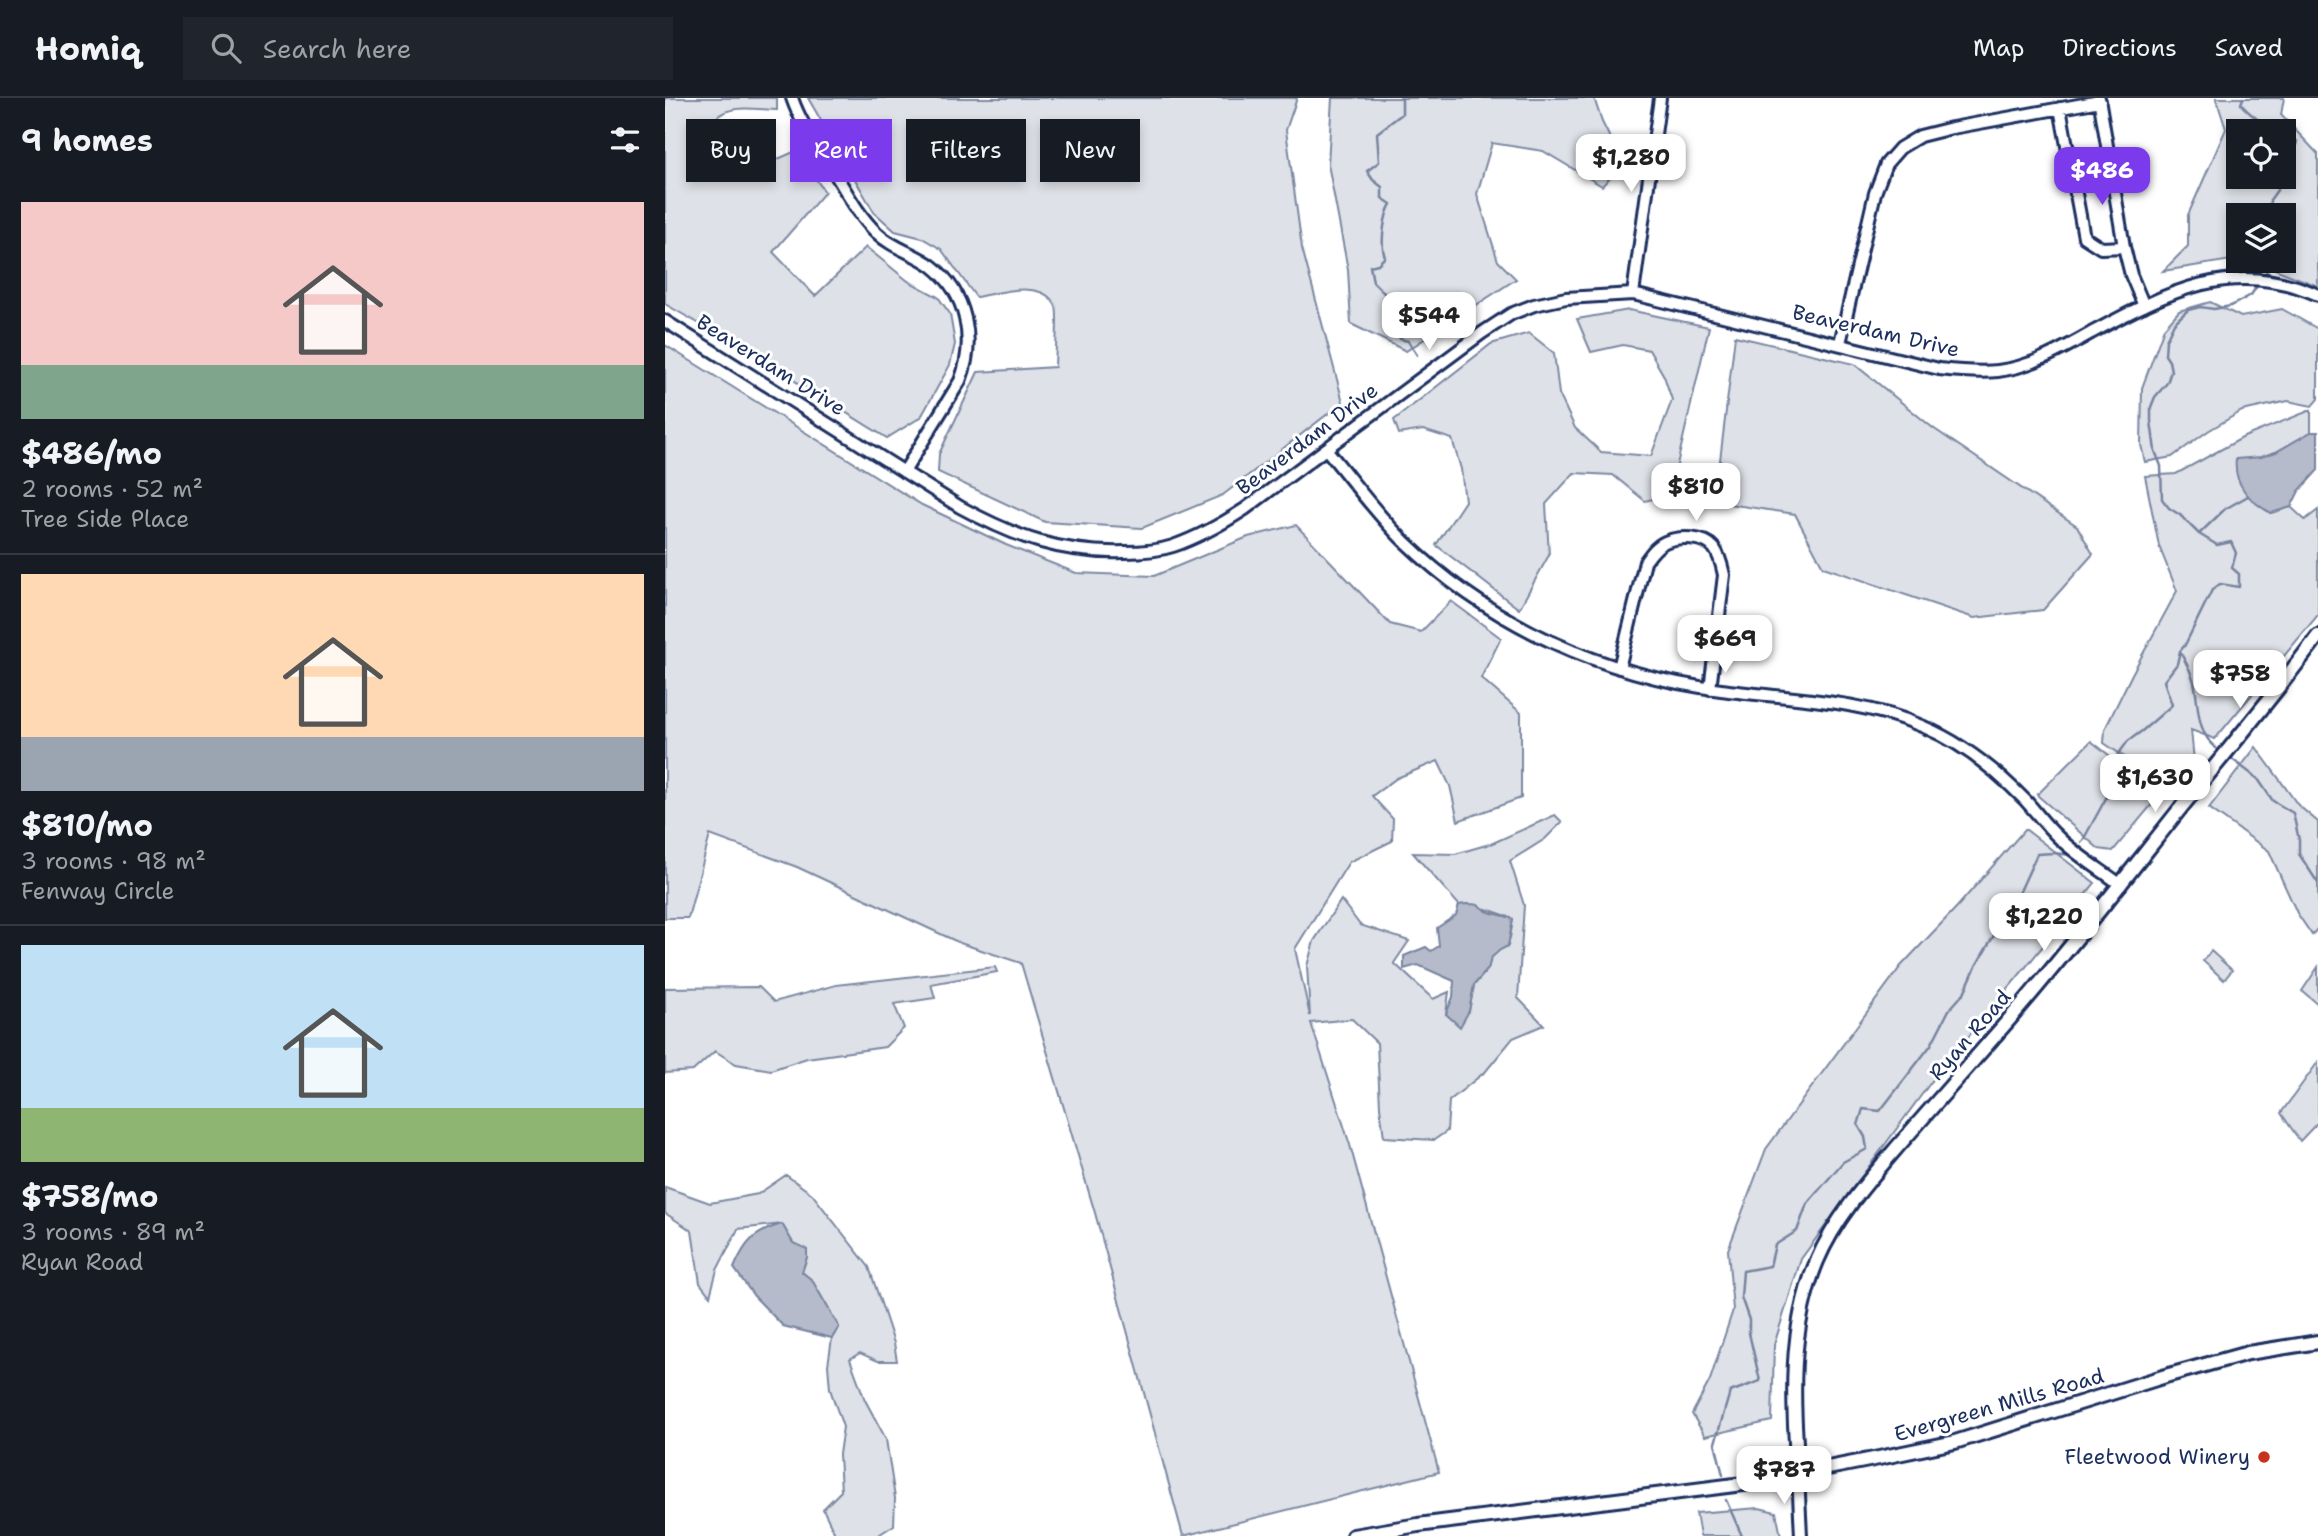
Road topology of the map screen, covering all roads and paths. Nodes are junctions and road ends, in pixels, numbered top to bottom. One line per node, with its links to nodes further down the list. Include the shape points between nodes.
1 (792, 98): 12 (street, via 862,217 887,242 933,267 963,309 969,351 965,369)
2 (1660, 98): 6 (street)
3 (2099, 100): 4 (street); 5 (street)
4 (2060, 108): 5 (street, via 2084,237 2101,248); 10 (street, via 1920,136 1899,148 1886,164 1875,193)
5 (2124, 247): 8 (street)
6 (1633, 295): 10 (street, Beaverdam Drive); 11 (street, Beaverdam Drive, via 1566,298 1511,314)
7 (2318, 295): 8 (street, Beaverdam Drive, via 2284,283 2235,278 2200,284)
8 (2144, 306): 10 (street, Beaverdam Drive, via 2063,349 1999,371 1939,369)
9 (665, 321): 12 (street, Beaverdam Drive)
10 (1840, 343)
11 (1326, 449): 12 (street, Beaverdam Drive, via 1207,532 1171,547 1140,552 1069,550 1027,538 988,522); 14 (street, via 1405,542 1478,600 1536,635)
12 (904, 472)
13 (2318, 636): 16 (main road, Ryan Road)
14 (1619, 668): 15 (street); 15 (street, via 1645,562 1664,542 1696,539 1714,549 1724,575)
15 (1710, 689): 16 (street, via 1861,707 1922,726 1979,758 2059,838)
16 (2121, 885): 18 (main road, Ryan Road, via 1884,1163 1831,1233 1817,1262 1797,1333 1793,1399)
17 (2318, 1342): 18 (main road, Evergreen Mills Road, via 2248,1353 1955,1441)
18 (1798, 1474): 19 (main road, Evergreen Mills Road); 20 (street)
19 (1353, 1536)
20 (1801, 1536)

